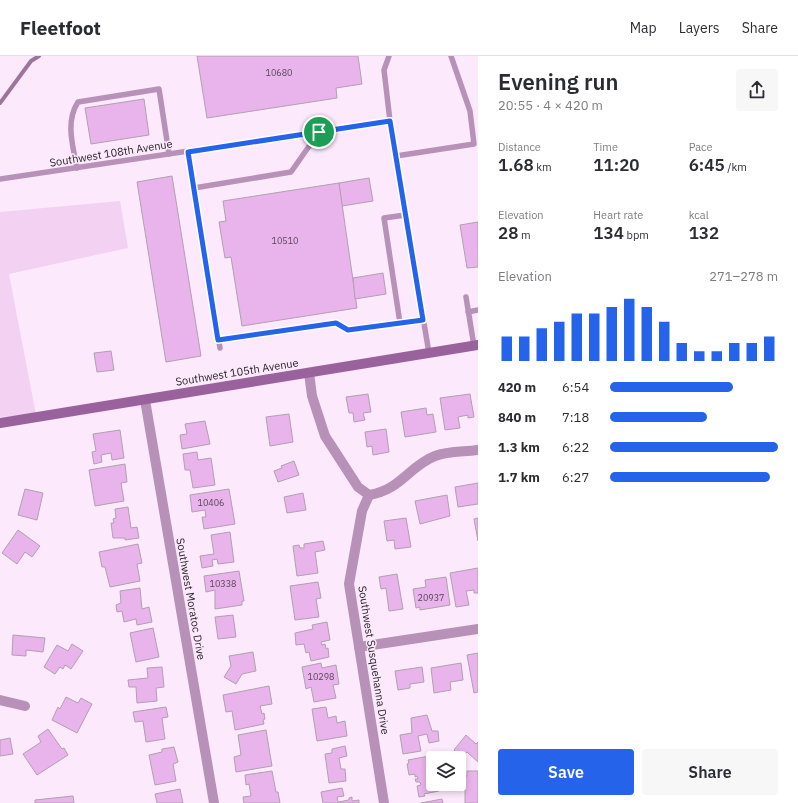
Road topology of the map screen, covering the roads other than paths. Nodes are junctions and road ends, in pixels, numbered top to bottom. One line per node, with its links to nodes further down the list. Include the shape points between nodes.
1 (389, 56): 3 (lane, via 384,70)
2 (451, 56): 7 (lane, via 468,105 474,144)
3 (390, 121): 4 (lane, Southwest 108th Avenue); 7 (lane)
4 (319, 132): 5 (lane, Southwest 108th Avenue); 10 (lane, via 291,172)
5 (188, 152): 6 (lane, Southwest 108th Avenue); 10 (lane)
6 (169, 154): 8 (lane, Southwest 108th Avenue); 8 (lane, via 159,89 78,102 72,111 70,121)
7 (396, 156): 11 (lane)
8 (77, 168): 9 (lane, Southwest 108th Avenue)
9 (0, 180)
10 (194, 188): 17 (lane)
11 (405, 215): 15 (lane); 16 (lane, via 384,218)
12 (466, 297): 14 (lane)
13 (478, 310): 14 (lane)
14 (468, 312): 18 (lane)
15 (423, 320): 16 (lane); 20 (lane)
16 (400, 323): 17 (lane, via 348,330 336,323)
17 (218, 340): 19 (lane)
18 (476, 346): 20 (street, Southwest 105th Avenue)
19 (220, 348)
20 (429, 353): 21 (street, Southwest 105th Avenue)
21 (309, 372): 22 (street, Southwest 105th Avenue); 25 (street, via 312,396 325,436 358,488)
22 (145, 400): 23 (street, Southwest 105th Avenue); 30 (street, Southwest Moratoc Drive)
23 (0, 423)
24 (478, 450): 25 (street, via 435,456 421,463 398,484 382,493)
25 (369, 495): 27 (street, Southwest Susquehanna Drive, via 362,511 349,584)
26 (478, 630): 27 (street)
27 (359, 648): 31 (street, Southwest Susquehanna Drive)
28 (0, 700): 29 (street)
29 (24, 706)
30 (214, 803)
31 (384, 803)

